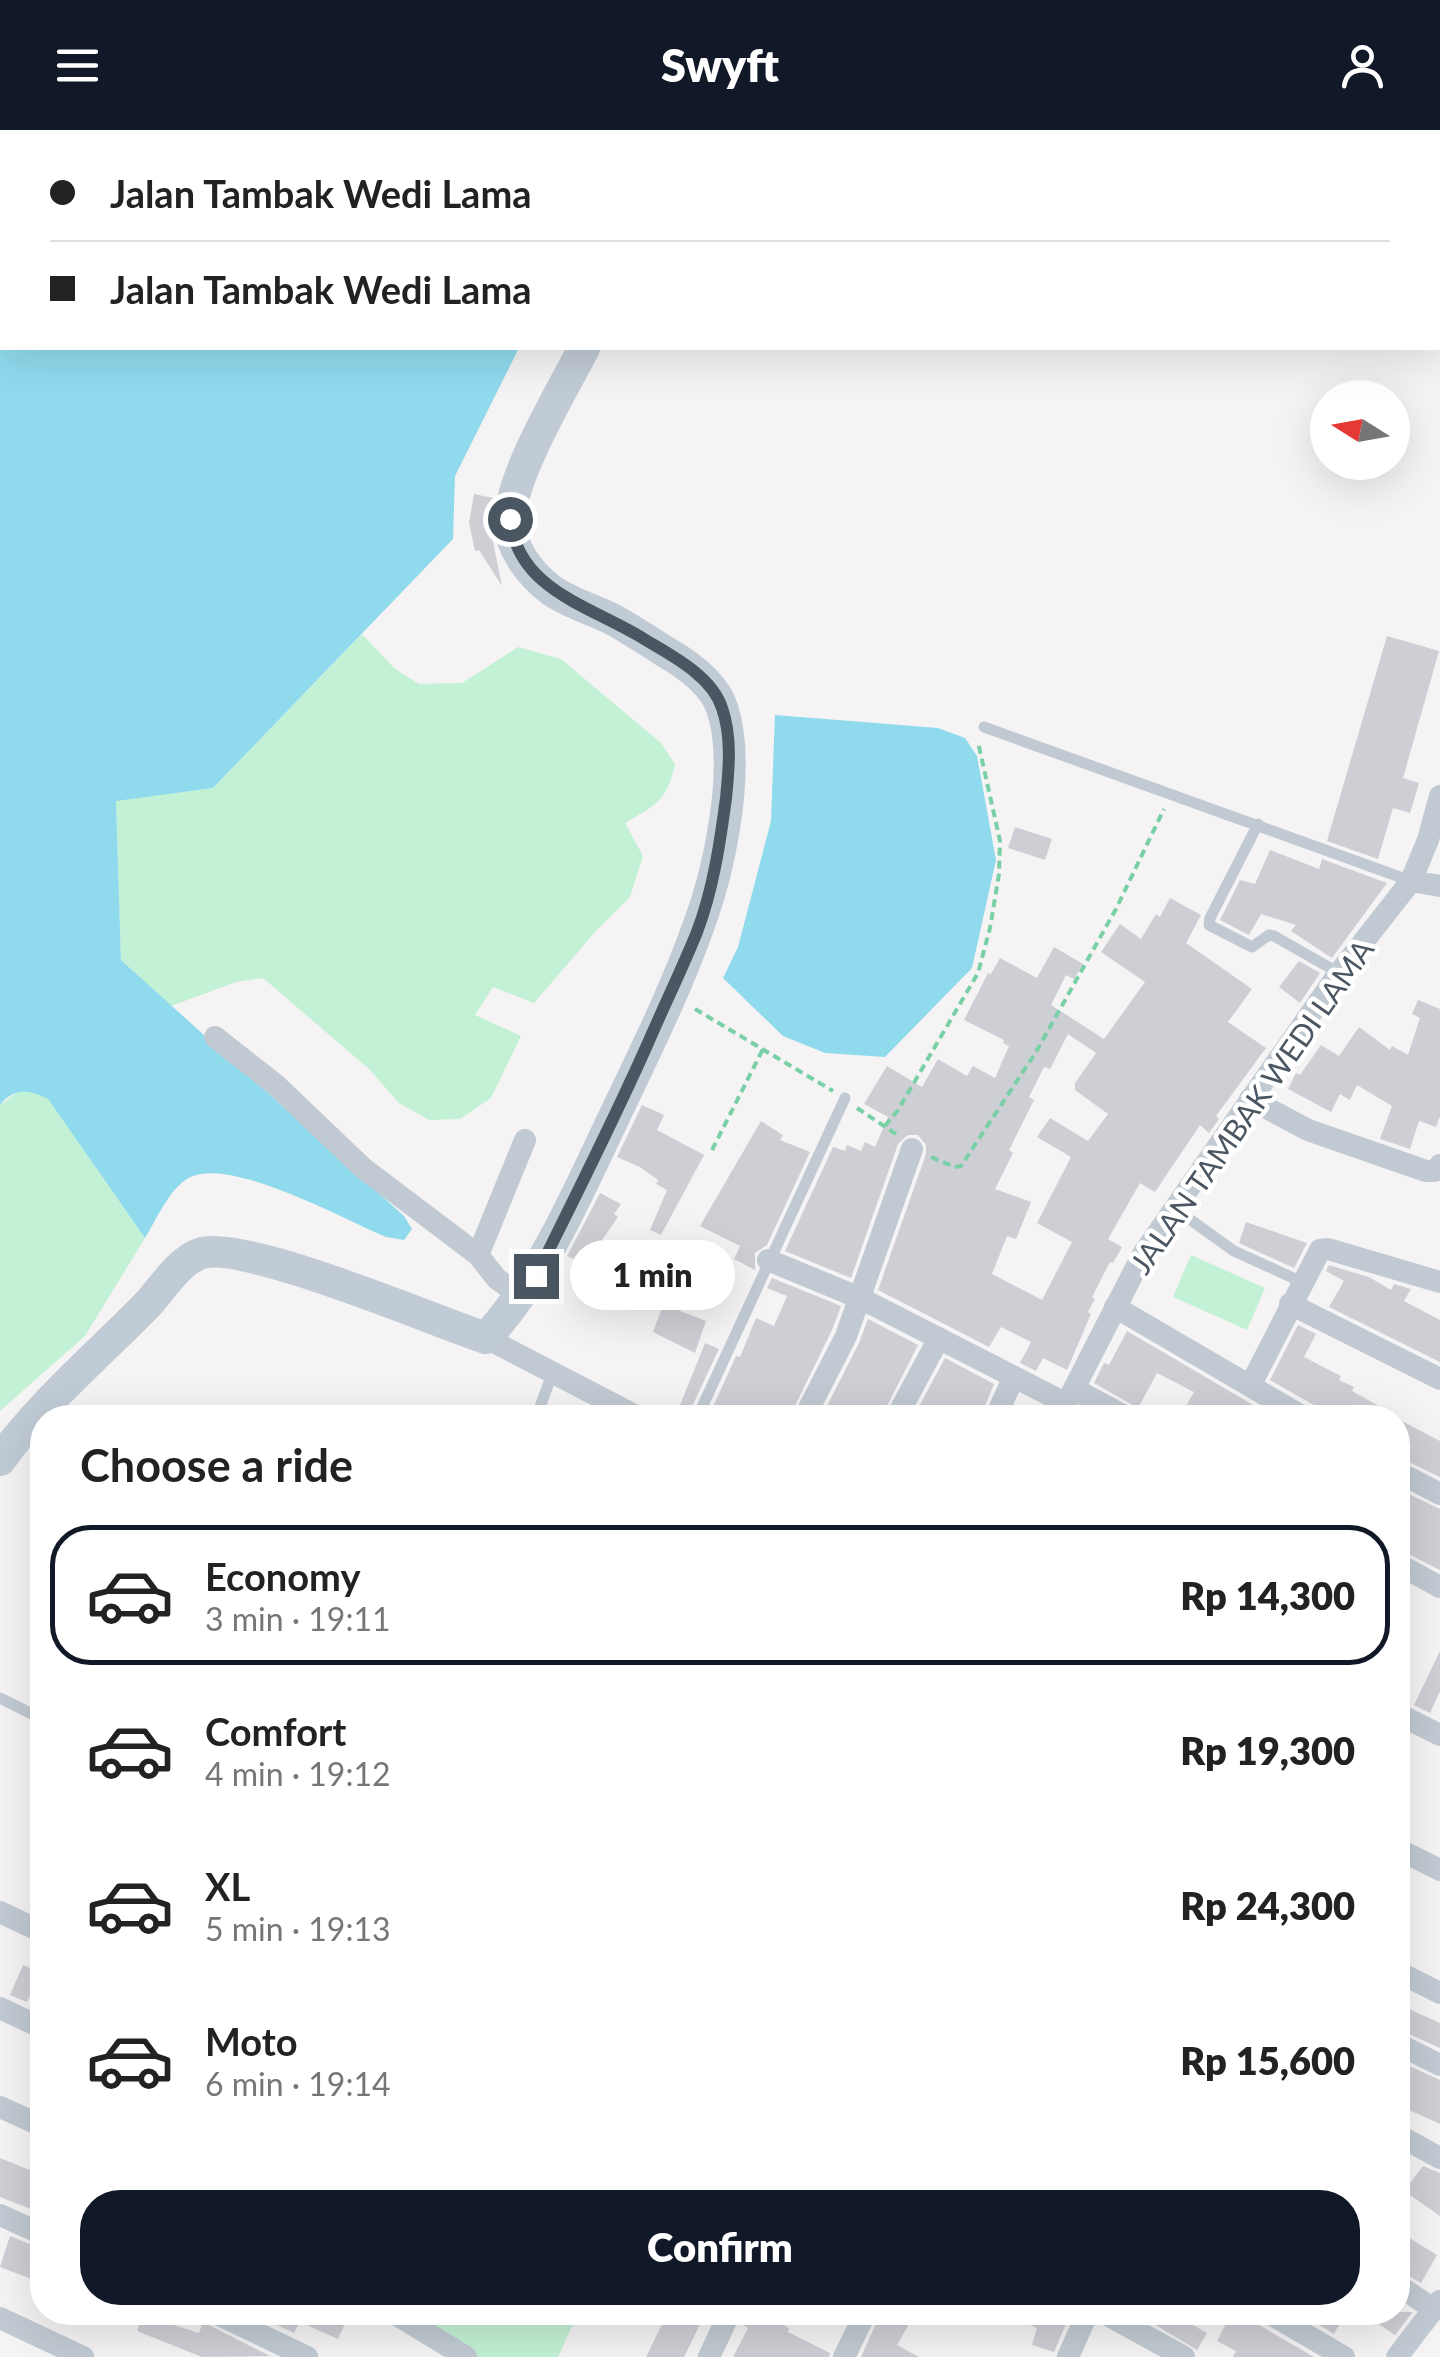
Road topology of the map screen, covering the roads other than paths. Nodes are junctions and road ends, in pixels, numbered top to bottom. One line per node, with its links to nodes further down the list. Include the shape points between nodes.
1 (583, 350): 19 (street, via 515,492 512,540 550,589 678,659 712,689 729,748 722,826 698,929 588,1171)
2 (984, 727): 4 (lane)
3 (1440, 796): 5 (street, JALAN TAMBAK WEDI LAMA)
4 (1258, 824): 5 (lane); 7 (lane, via 1210,925 1252,947 1274,936)
5 (1411, 881): 6 (street); 7 (street, JALAN TAMBAK WEDI LAMA)
6 (1440, 886)
7 (1339, 973): 10 (street, JALAN TAMBAK WEDI LAMA)
8 (215, 1037): 15 (street, via 398,1198)
9 (844, 1098): 16 (lane)
10 (1250, 1099): 13 (street, via 1308,1130 1426,1171); 14 (street, JALAN TAMBAK WEDI LAMA)
11 (525, 1140): 15 (street)
12 (912, 1149): 20 (street)
13 (1440, 1166)
14 (1174, 1208): 17 (lane, via 1234,1251); 22 (street, JALAN TAMBAK WEDI LAMA)
15 (478, 1256): 19 (street)
16 (768, 1260): 20 (street); 33 (lane)
17 (1302, 1282): 18 (street, via 1316,1252 1328,1249); 21 (street)
18 (1440, 1282)
19 (521, 1296): 23 (street)
20 (860, 1298): 24 (street); 34 (street)
21 (1290, 1304): 27 (street); 28 (street)
22 (1115, 1308): 28 (street); 29 (street, JALAN TAMBAK WEDI LAMA)
23 (486, 1338): 25 (street); 30 (street, via 286,1266 203,1253 181,1267)
24 (939, 1338): 26 (street); 35 (street)
25 (536, 1366): 31 (lane); 32 (street)
26 (1014, 1378): 29 (street); 36 (street)
27 (1440, 1379)
28 (1250, 1386): 37 (street)
29 (1066, 1403)
30 (48, 1405)
31 (536, 1405)
32 (614, 1405)
33 (703, 1405)
34 (811, 1405)
35 (903, 1405)
36 (1001, 1405)
37 (1282, 1405)
38 (30, 1426): 39 (street)
39 (0, 1460)
40 (1410, 1478): 41 (street)
41 (1440, 1494)
42 (1410, 1571): 43 (street)
43 (1440, 1587)
44 (0, 1698): 45 (lane)
45 (30, 1713)
46 (1410, 1720): 47 (street)
47 (1440, 1734)
48 (1410, 1855): 49 (street)
49 (1440, 1870)
50 (0, 1912): 51 (street)
51 (30, 1926)
52 (1410, 1978): 53 (street)
53 (1440, 1993)
54 (0, 2008): 55 (street)
55 (30, 2022)
56 (1410, 2050): 57 (street)
57 (1440, 2065)
58 (0, 2107): 59 (street)
59 (30, 2121)
60 (1410, 2142): 61 (street)
61 (1440, 2158)
62 (0, 2215): 63 (street)
63 (30, 2229)
64 (1410, 2290): 65 (street)
65 (1437, 2305): 83 (street)
66 (0, 2318): 75 (street)
67 (240, 2325): 76 (street)
68 (413, 2325): 77 (street)
69 (724, 2325): 78 (street)
70 (860, 2325): 79 (street)
71 (1082, 2325): 80 (street)
72 (1120, 2325): 74 (street)
73 (1289, 2325): 82 (street)
74 (1156, 2350): 81 (street)
75 (83, 2357)
76 (306, 2357)
77 (466, 2357)
78 (709, 2357)
79 (844, 2357)
80 (1068, 2357)
81 (1184, 2357)
82 (1344, 2357)
83 (1398, 2357)

